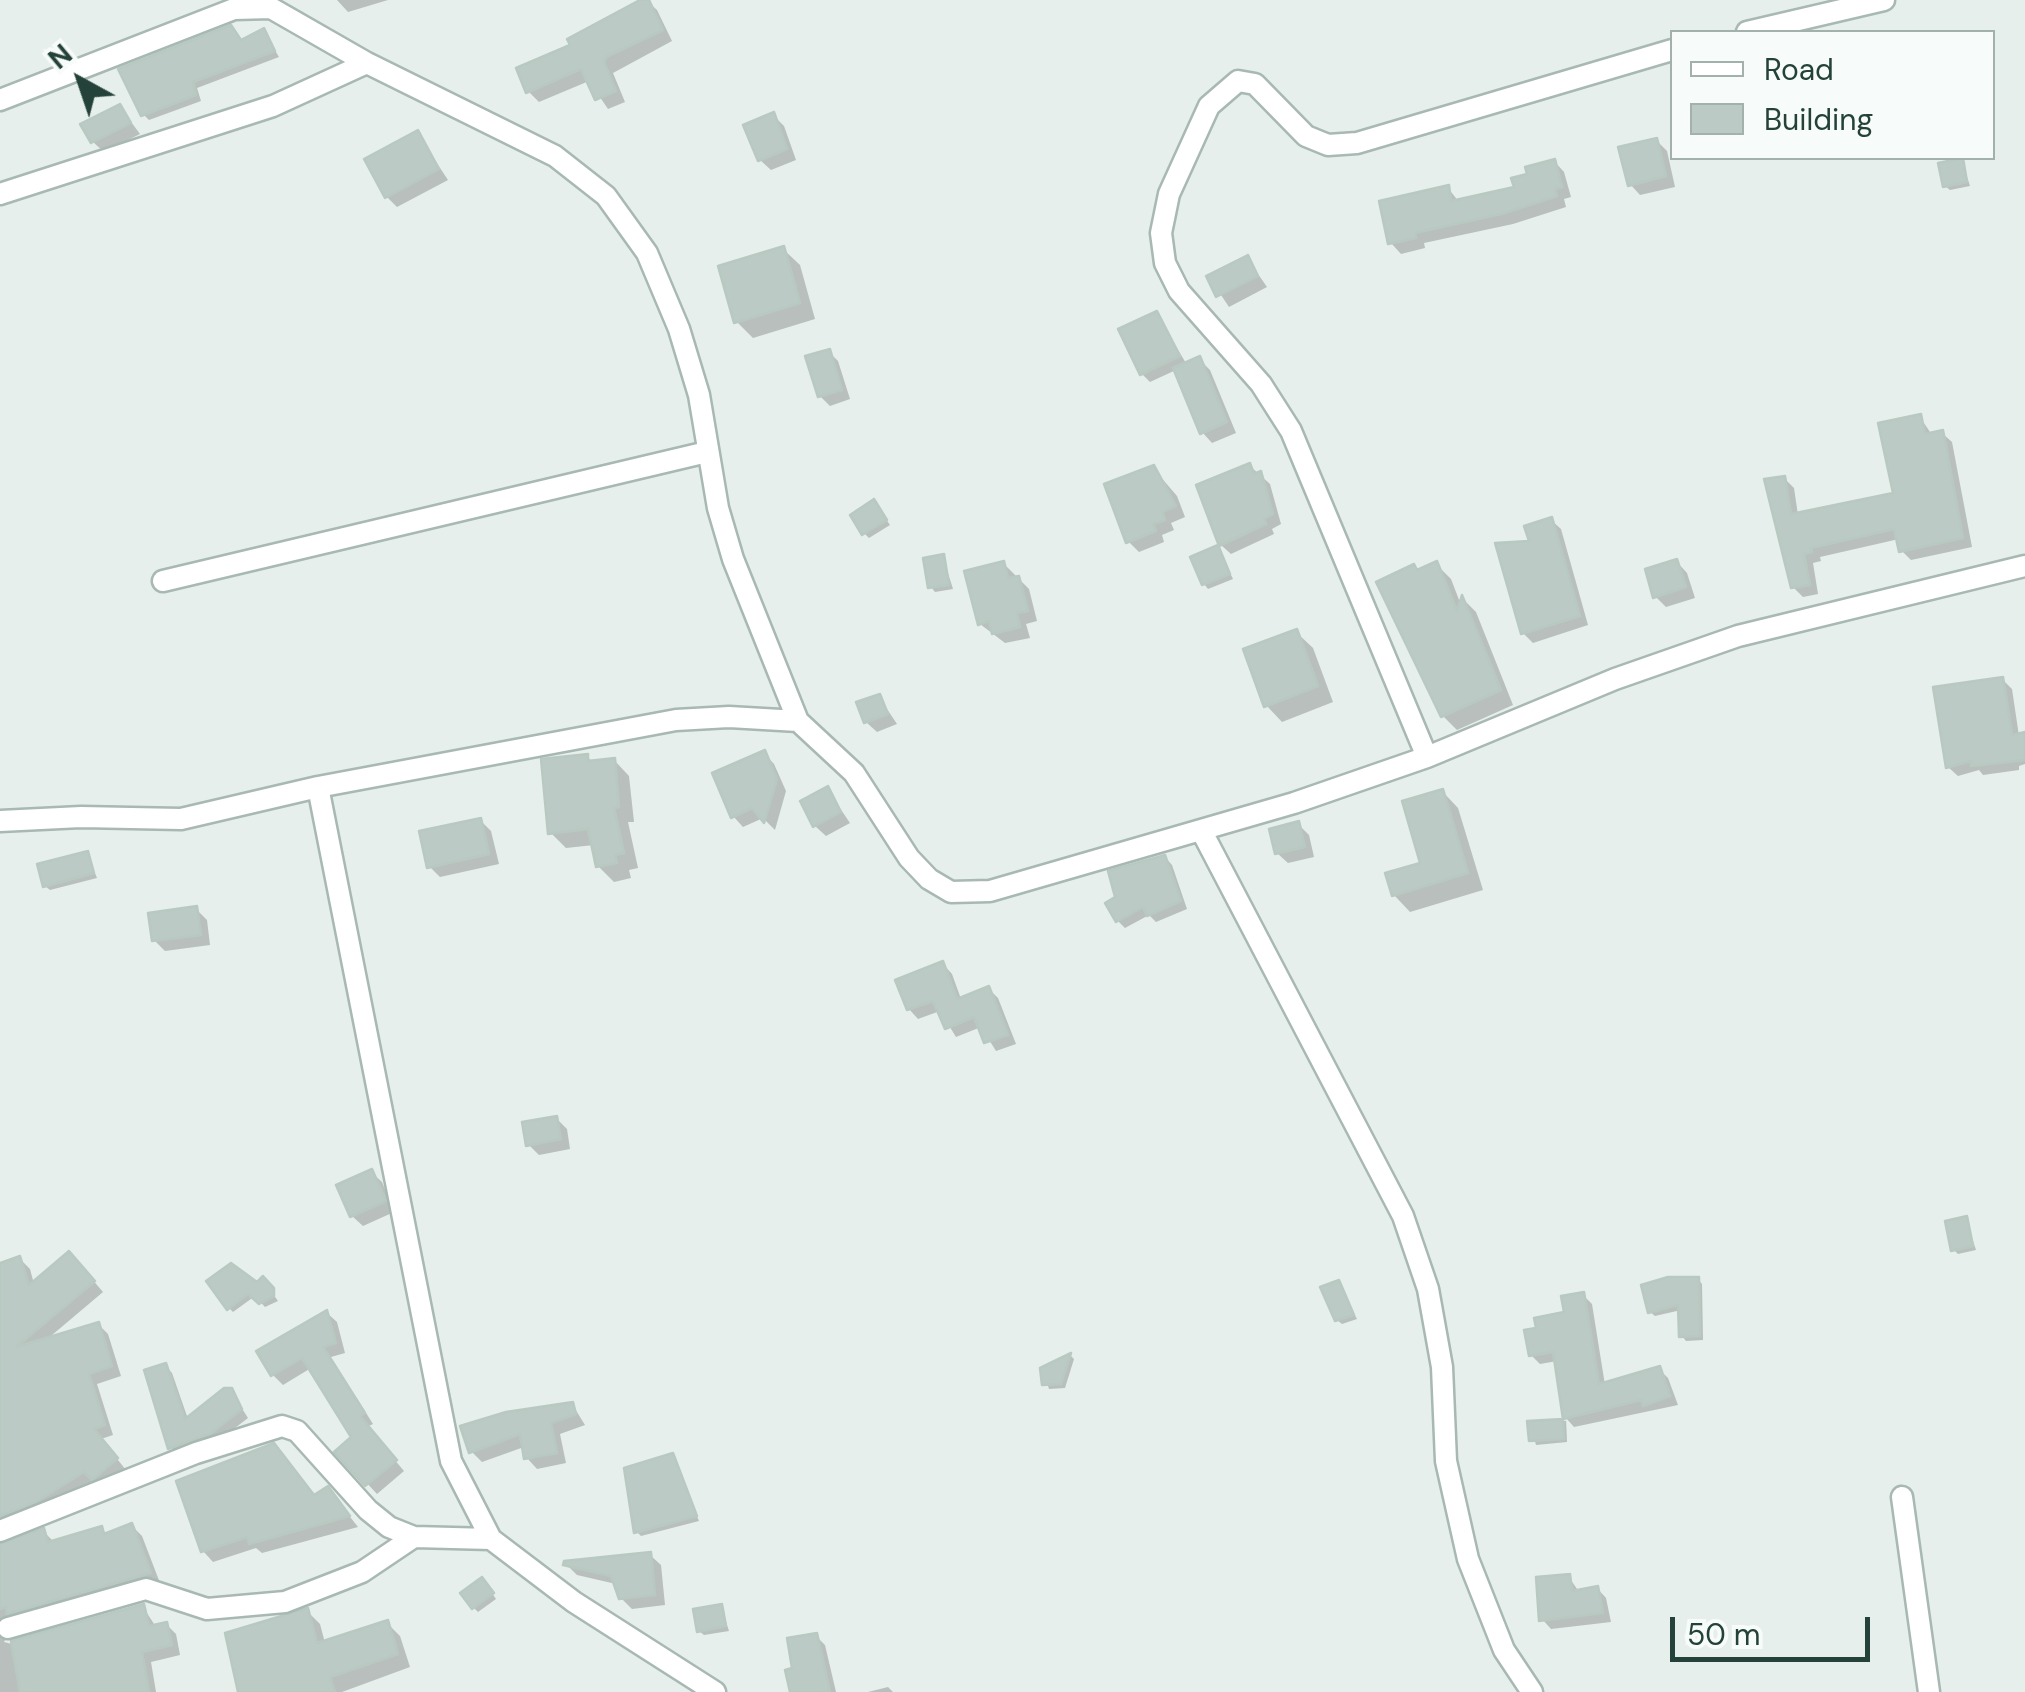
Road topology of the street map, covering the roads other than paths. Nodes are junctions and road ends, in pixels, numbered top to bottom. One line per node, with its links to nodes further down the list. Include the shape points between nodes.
1 (1884, 0): 2 (street)
2 (1756, 30)
3 (1670, 51): 11 (street, via 1357,144 1328,145 1306,136 1255,84 1238,81 1209,106 1168,194 1164,263 1179,291 1261,384 1291,430)
4 (367, 63): 5 (street, via 272,8 234,9); 6 (street, via 273,106); 7 (street, via 522,137 606,196 648,253 679,329)
5 (0, 100)
6 (0, 194)
7 (707, 452): 9 (street); 10 (street, via 732,558)
8 (2025, 566): 11 (street, via 1738,636)
9 (162, 581)
10 (798, 721): 12 (street, via 676,720); 14 (street, via 854,773 909,858 951,892 990,892)
11 (1428, 757): 14 (street)
12 (318, 787): 13 (street, via 181,819); 18 (street, via 442,1426 451,1461)
13 (0, 821)
14 (1201, 830): 21 (street, via 1402,1216 1428,1289 1442,1367 1446,1461 1468,1560 1504,1650)
15 (1902, 1497): 22 (street)
16 (0, 1532): 17 (street, via 282,1426 297,1431 368,1510)
17 (414, 1537): 18 (street); 19 (street, via 362,1572 285,1602 206,1610 146,1589)
18 (491, 1539): 20 (street, via 574,1602)
19 (8, 1628)
20 (716, 1692)
21 (1532, 1692)
22 (1929, 1692)

